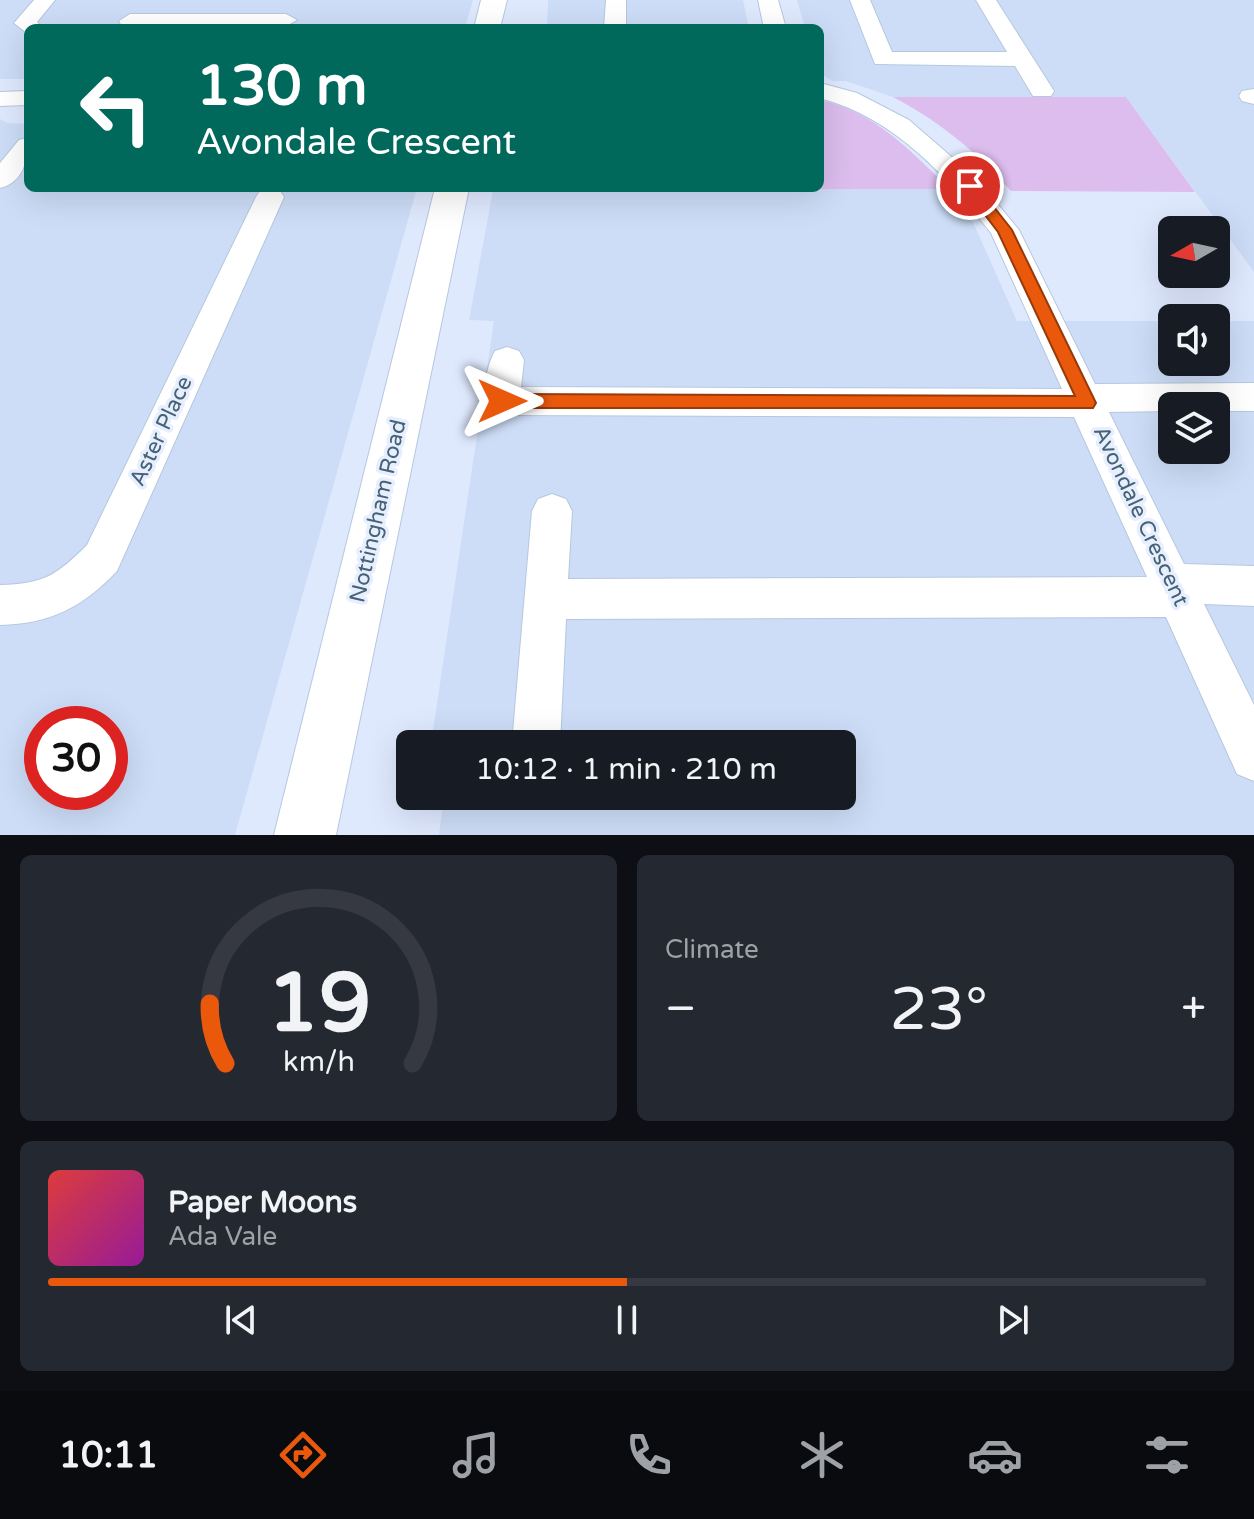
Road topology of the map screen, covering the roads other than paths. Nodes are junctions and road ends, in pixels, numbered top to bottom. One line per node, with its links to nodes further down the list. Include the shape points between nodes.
1 (45, 0): 11 (street)
2 (148, 0): 12 (street)
3 (240, 0): 10 (street)
4 (494, 0): 13 (street)
5 (616, 0): 14 (street)
6 (768, 0): 15 (street)
7 (860, 0): 16 (street, via 883,59)
8 (986, 0): 16 (street)
9 (286, 20): 10 (street)
10 (226, 21): 12 (street)
11 (26, 24)
12 (127, 24)
13 (488, 24)
14 (615, 24)
15 (774, 24)
16 (1022, 59): 18 (street)
17 (824, 91): 27 (street, Avondale Crescent, via 882,112 970,186 1004,230)
18 (1042, 91)
19 (0, 99): 20 (street)
20 (24, 102)
21 (24, 151): 22 (street)
22 (0, 180)
23 (451, 192): 35 (street, Nottingham Road)
24 (270, 197): 32 (street, Aster Place, via 102,558 76,586 37,605)
25 (507, 360): 27 (street, via 502,401)
26 (1254, 397): 27 (street)
27 (1086, 400): 30 (street, Avondale Crescent)
28 (552, 511): 31 (street)
29 (1254, 586): 30 (street)
30 (1176, 590): 31 (street); 34 (street, Avondale Crescent)
31 (546, 599): 33 (street)
32 (0, 605)
33 (537, 730)
34 (1254, 757)
35 (305, 835)

